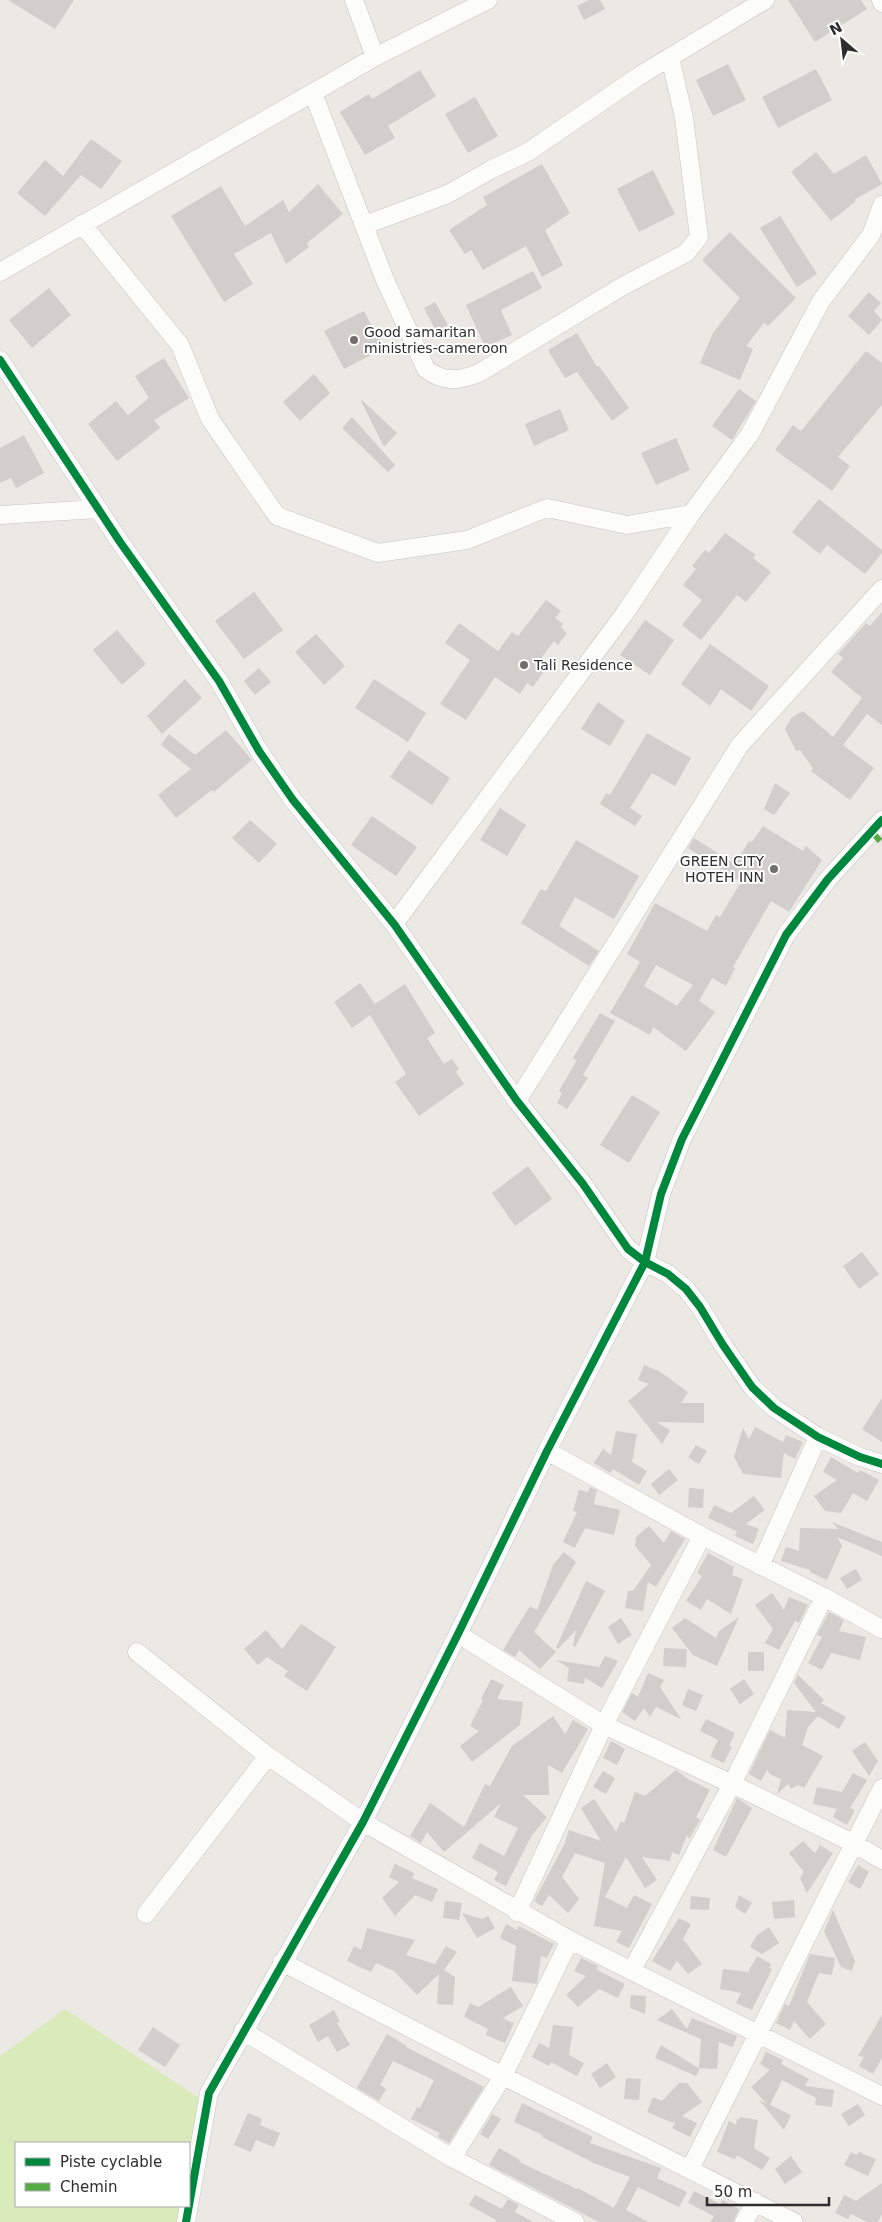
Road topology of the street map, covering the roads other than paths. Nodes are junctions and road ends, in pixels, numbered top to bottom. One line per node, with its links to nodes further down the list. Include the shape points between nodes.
1 (354, 0): 4 (street)
2 (488, 0): 4 (street)
3 (765, 0): 5 (street)
4 (375, 57): 6 (street)
5 (670, 57): 9 (street, via 528,152 492,168 448,194); 9 (street, via 684,118 699,237 694,246 479,372 460,380 446,380 426,369 385,280)
6 (312, 93): 8 (street); 9 (street)
7 (882, 205): 13 (street, via 870,234 821,301 750,434)
8 (82, 224): 10 (street); 13 (street, via 180,344 210,419 277,516 378,553 467,540 547,508 626,525)
9 (365, 225)
10 (0, 272)
11 (0, 360): 12 (street)
12 (98, 509): 14 (street); 17 (street, via 218,681 293,800)
13 (691, 514): 17 (street, via 625,613)
14 (0, 516)
15 (882, 589): 18 (street, via 740,745)
16 (882, 820): 19 (street, via 828,879 786,935 682,1139 661,1194)
17 (394, 924): 18 (street)
18 (516, 1101): 19 (street, via 583,1184 628,1249)
19 (645, 1262): 20 (street, via 668,1274 686,1289 752,1386 774,1408); 21 (street)
20 (818, 1437): 22 (street); 24 (street)
21 (547, 1451): 23 (street); 27 (street)
22 (882, 1464)
23 (702, 1536): 24 (street); 29 (street)
24 (760, 1566): 25 (street)
25 (824, 1597): 26 (street); 31 (street)
26 (882, 1629)
27 (458, 1634): 29 (street); 33 (street)
28 (137, 1652): 30 (street)
29 (604, 1725): 31 (street); 36 (street)
30 (268, 1756): 33 (street); 37 (street)
31 (732, 1784): 34 (street); 40 (street)
32 (882, 1788): 34 (street)
33 (363, 1822): 36 (street); 39 (street)
34 (853, 1843): 35 (street); 42 (street)
35 (882, 1860)
36 (517, 1912): 38 (street)
37 (146, 1914)
38 (570, 1940): 40 (street); 43 (street)
39 (282, 1962): 41 (street); 43 (street)
40 (632, 1970): 42 (street)
41 (243, 2031): 45 (street); 47 (street, via 208,2093)
42 (757, 2035): 44 (street); 46 (street)
43 (503, 2076): 45 (street); 46 (street)
44 (882, 2096)
45 (452, 2158): 51 (street)
46 (690, 2169): 48 (street)
47 (190, 2199)
48 (755, 2202): 52 (street); 53 (street)
49 (189, 2207): 50 (street)
50 (186, 2222)
51 (574, 2222)
52 (744, 2222)
53 (794, 2222)

